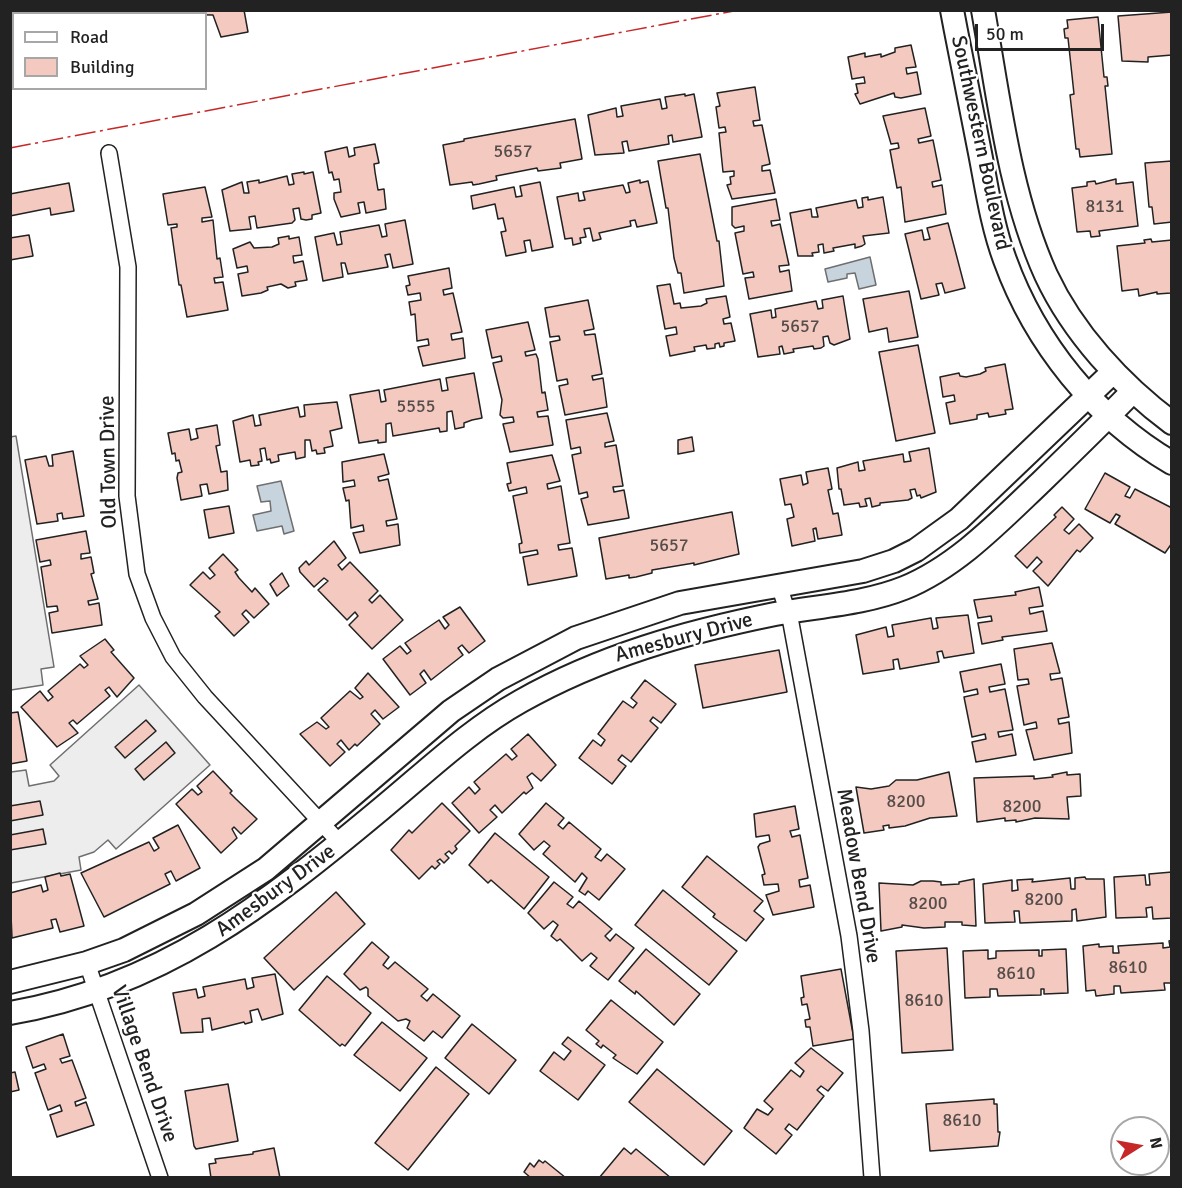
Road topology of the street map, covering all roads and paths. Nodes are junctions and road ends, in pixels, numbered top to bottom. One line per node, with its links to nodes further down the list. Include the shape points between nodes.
1 (952, 10): 6 (street, Southwestern Boulevard, via 987,190 1005,260 1037,328)
2 (983, 10): 4 (street, Southwestern Boulevard, via 1015,180 1029,231 1047,277 1072,319)
3 (109, 153): 14 (street, Old Town Drive, via 128,267 127,496 137,574 173,657)
4 (1113, 372): 5 (street, Southwestern Boulevard); 6 (street, Amesbury Drive)
5 (1132, 391): 7 (street, Amesbury Drive); 8 (street, Southwestern Boulevard)
6 (1089, 398): 7 (street, Southwestern Boulevard); 10 (street, Amesbury Drive, via 959,519 916,550 863,571)
7 (1109, 416): 9 (street, Southwestern Boulevard); 11 (street, Amesbury Drive, via 998,523 934,573 906,588 876,597)
8 (1172, 423)
9 (1172, 463)
10 (779, 585): 11 (street, Meadow Bend Drive); 12 (street, Amesbury Drive, via 643,613 576,638)
11 (787, 612): 13 (street, Amesbury Drive, via 672,637 603,660); 21 (street, Meadow Bend Drive, via 849,936)
12 (534, 660): 13 (street); 14 (street, Amesbury Drive, via 442,718)
13 (546, 688): 15 (street, Amesbury Drive, via 472,732)
14 (322, 824): 15 (street, Old Town Drive); 16 (street, Amesbury Drive, via 266,869 196,914 124,950)
15 (340, 843): 18 (street, Amesbury Drive, via 261,906 210,939)
16 (87, 963): 17 (street, Amesbury Drive); 18 (street, Village Bend Drive)
17 (10, 982)
18 (97, 990): 19 (street, Amesbury Drive); 20 (street, Village Bend Drive)
19 (10, 1013)
20 (160, 1178)
21 (872, 1178)

